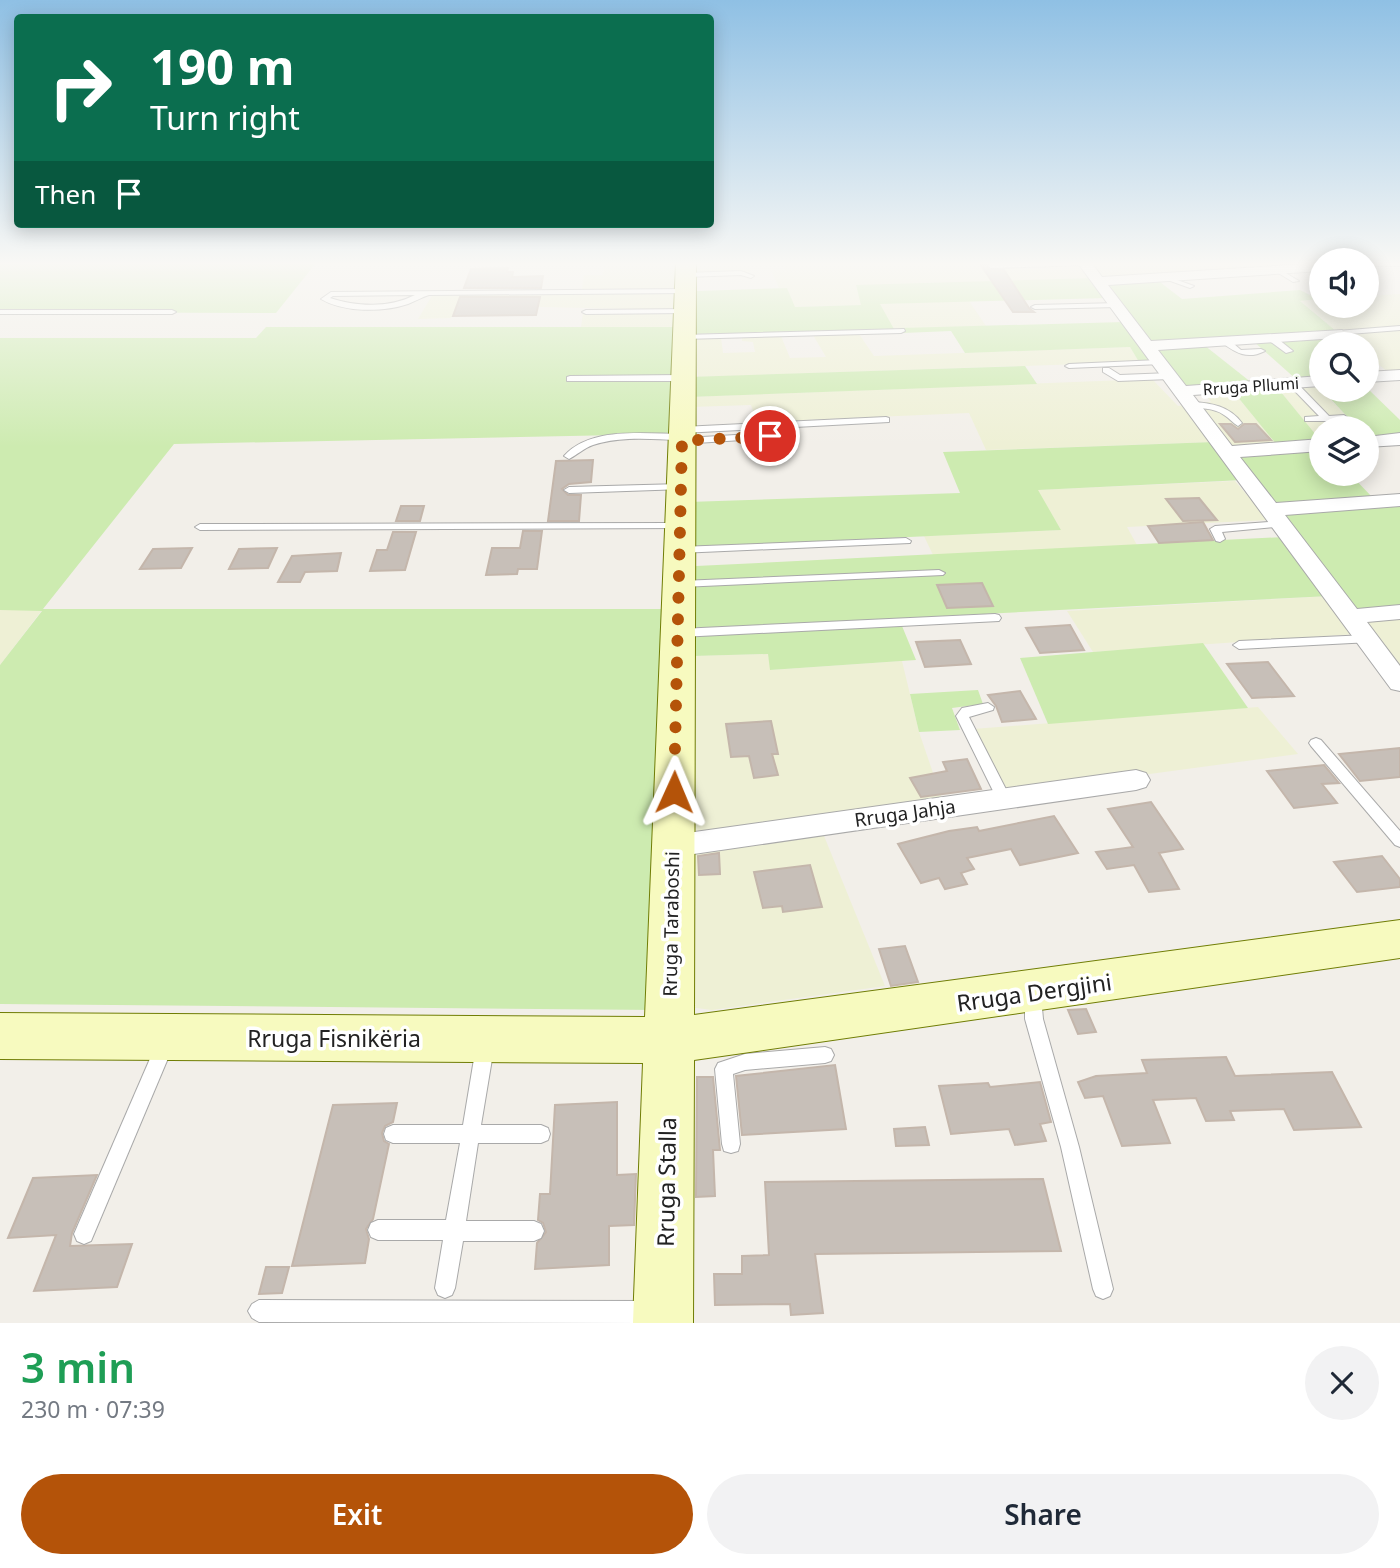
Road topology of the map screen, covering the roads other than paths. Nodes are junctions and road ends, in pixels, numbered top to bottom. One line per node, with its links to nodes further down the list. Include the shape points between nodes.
1 (684, 324): 15 (street, Rruga Taraboshi)
2 (857, 324): 5 (lane)
3 (1131, 324): 9 (street, Rruga Pllumi)
4 (1400, 328): 6 (lane)
5 (901, 331)
6 (1337, 332)
7 (1309, 337): 8 (street)
8 (1266, 344): 9 (street, via 1224,341); 10 (lane)
9 (1147, 346): 19 (street, Rruga Pllumi)
10 (1289, 351)
11 (1069, 366): 19 (lane)
12 (1106, 370): 19 (lane, via 1118,378)
13 (1399, 375): 14 (street)
14 (1379, 376)
15 (683, 378): 16 (lane); 23 (street, Rruga Taraboshi)
16 (570, 379)
17 (1309, 382): 18 (street, Rruga Pllumi)
18 (1293, 383): 19 (street, Rruga Pllumi); 20 (lane)
19 (1176, 384): 22 (lane, via 1229,412); 28 (street, Rruga Pllumi)
20 (1324, 416)
21 (886, 420): 23 (lane)
22 (1238, 423)
23 (682, 436): 24 (lane); 29 (lane, via 600,440 583,444); 30 (street, Rruga Taraboshi)
24 (770, 436)
25 (1399, 440): 26 (street)
26 (1379, 441)
27 (1309, 446): 28 (street)
28 (1227, 452): 33 (street, Rruga Pllumi)
29 (569, 456)
30 (681, 486): 31 (lane); 35 (street, Rruga Taraboshi)
31 (569, 491)
32 (1400, 500): 33 (street)
33 (1275, 517): 36 (lane, via 1215,529); 41 (street, Rruga Pllumi)
34 (200, 527): 35 (lane)
35 (680, 538): 37 (lane); 39 (street, Rruga Taraboshi)
36 (1220, 539)
37 (906, 541)
38 (939, 573): 39 (lane)
39 (679, 584): 43 (street, Rruga Taraboshi)
40 (1400, 612): 41 (street)
41 (1350, 617): 44 (street, Rruga Pllumi)
42 (995, 618): 43 (lane)
43 (678, 633): 52 (street, Rruga Taraboshi)
44 (1367, 639): 45 (lane); 46 (street, Rruga Pllumi)
45 (1239, 645)
46 (1400, 683)
47 (988, 707): 50 (lane, via 962,716)
48 (1316, 743): 51 (lane)
49 (1136, 780): 50 (street, Rruga Jahja)
50 (1004, 799): 52 (street, Rruga Jahja)
51 (1400, 841)
52 (673, 846): 58 (street, Rruga Taraboshi)
53 (1400, 939): 54 (street, Rruga Dergjini)
54 (1033, 992): 59 (street, Rruga Dergjini); 70 (lane, via 1034,1019)
55 (0, 1036): 56 (street, Rruga Fisnikëria)
56 (167, 1037): 57 (street, Rruga Fisnikëria); 68 (lane)
57 (487, 1039): 58 (street, Rruga Fisnikëria); 62 (lane)
58 (668, 1041): 59 (street, Rruga Dergjini); 72 (street, Rruga Stalla)
59 (744, 1048): 60 (lane); 64 (lane, via 724,1069)
60 (825, 1055)
61 (393, 1134): 62 (lane)
62 (471, 1134): 63 (lane); 67 (lane)
63 (541, 1134)
64 (731, 1144)
65 (378, 1230): 67 (lane)
66 (534, 1230): 67 (lane)
67 (454, 1231): 69 (lane)
68 (84, 1234)
69 (445, 1288)
70 (1103, 1289)
71 (259, 1311): 72 (lane)
72 (663, 1317)

